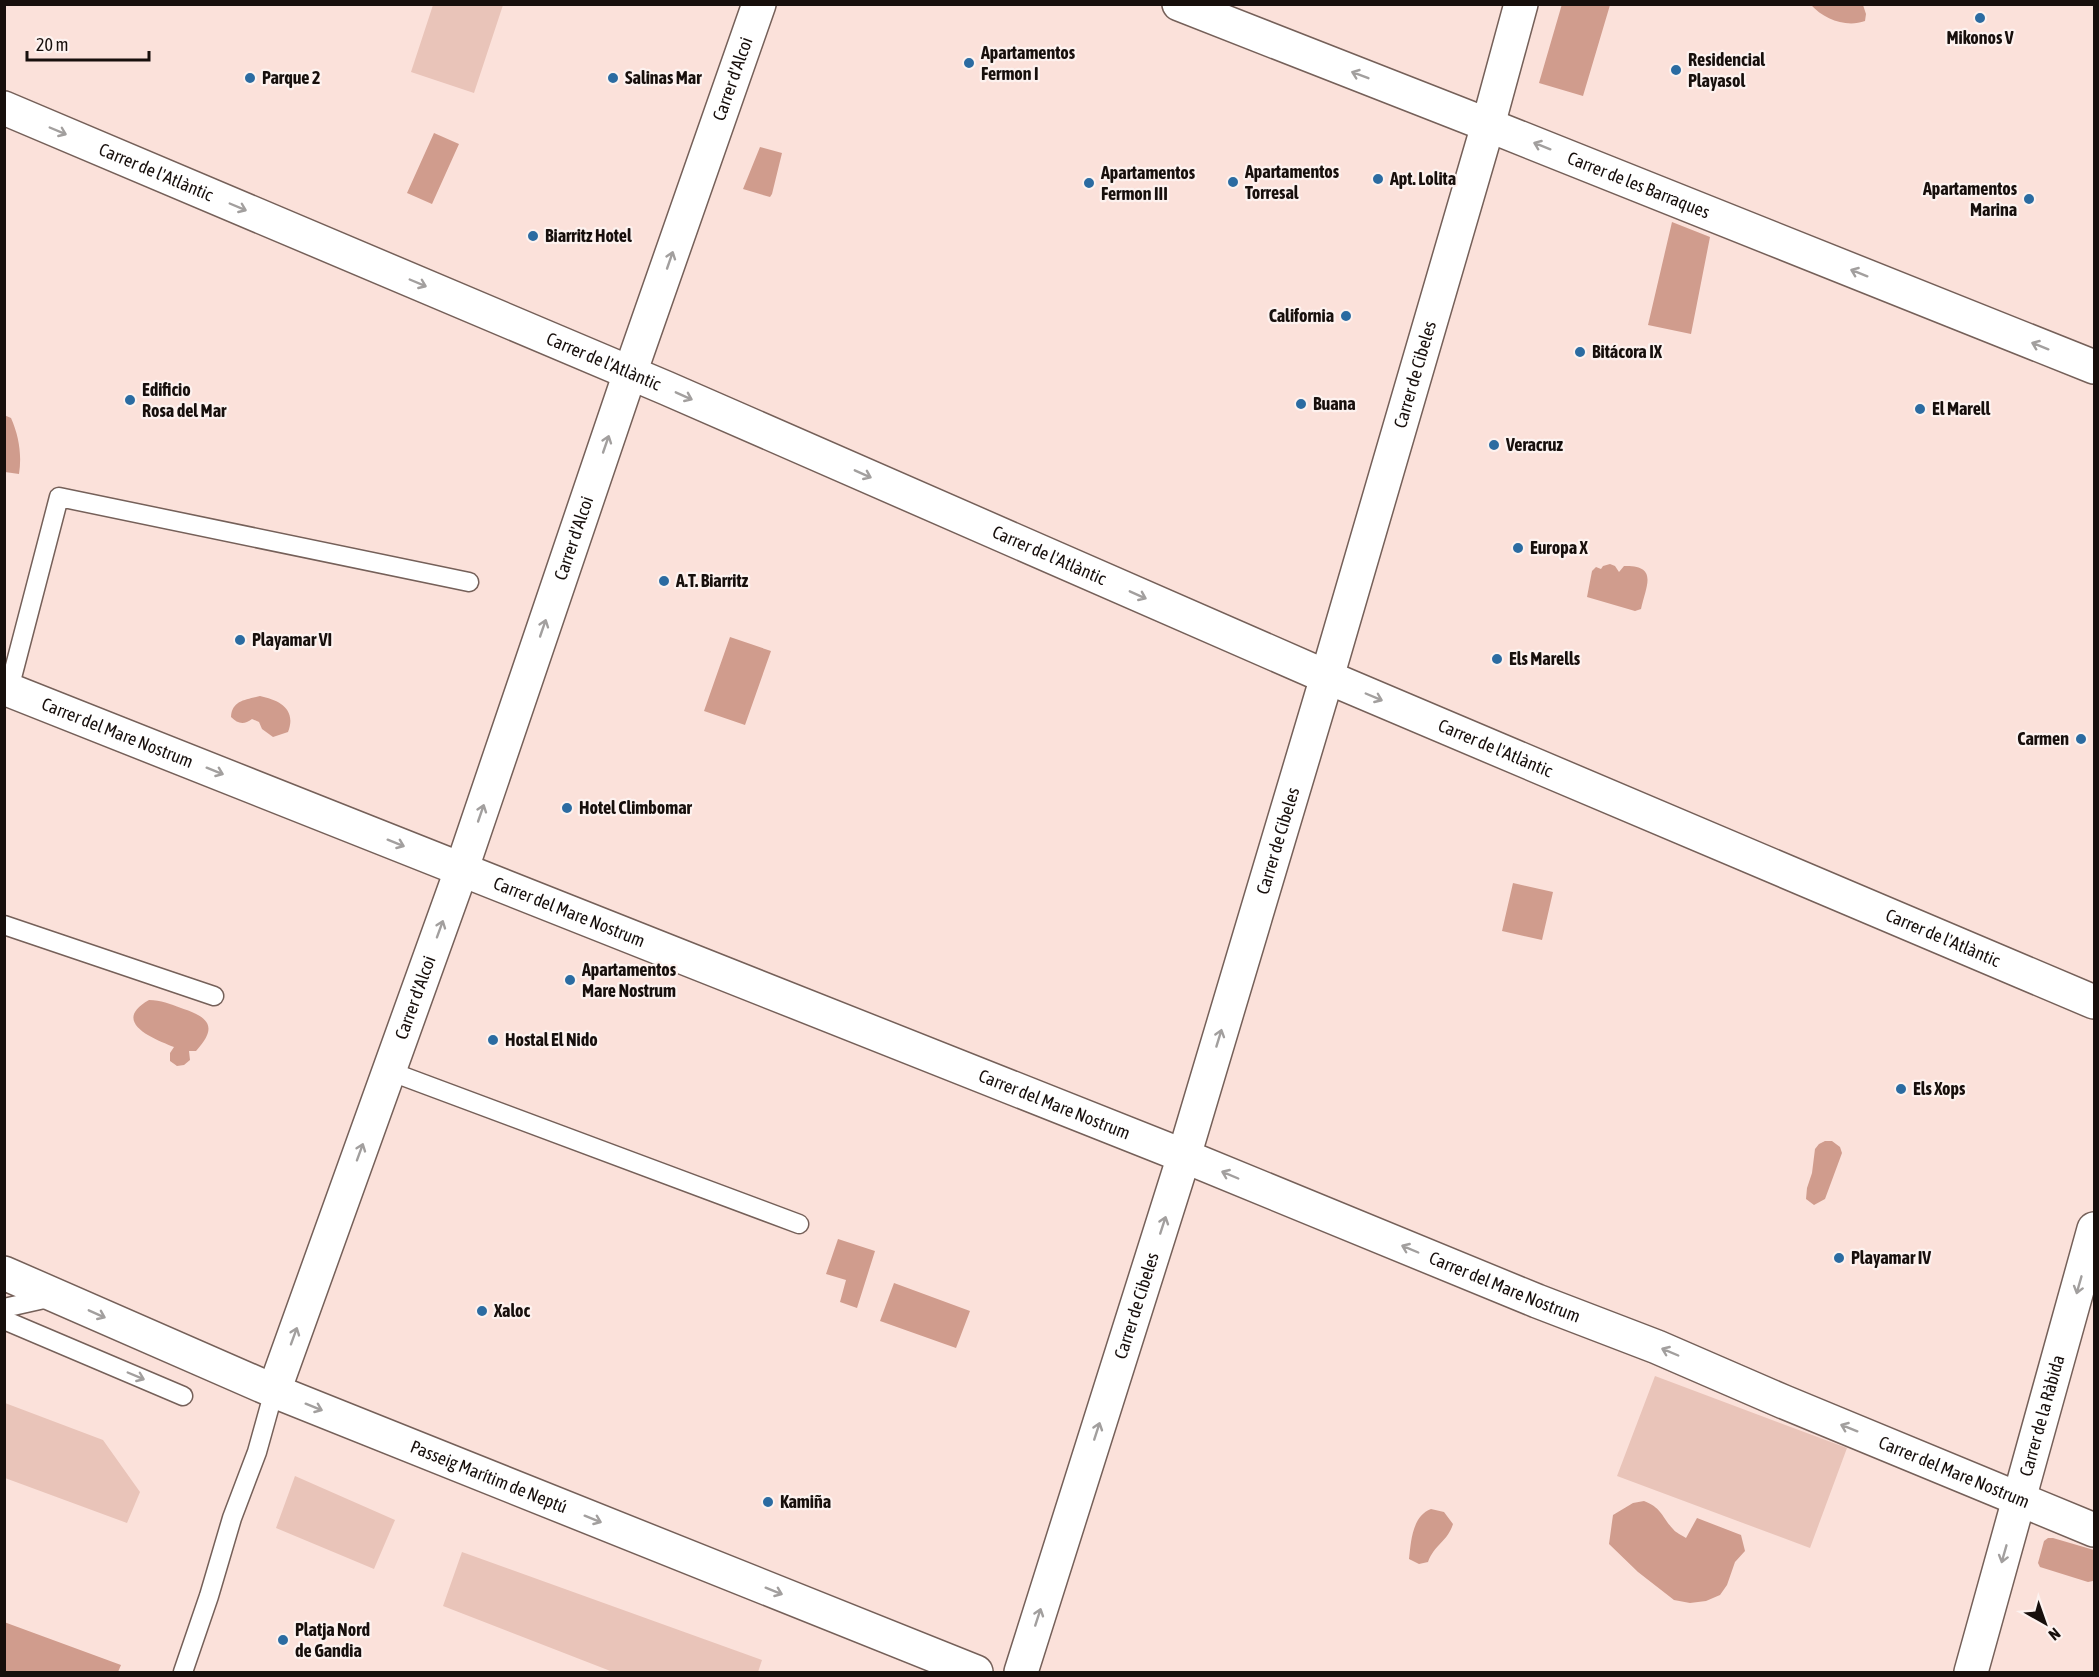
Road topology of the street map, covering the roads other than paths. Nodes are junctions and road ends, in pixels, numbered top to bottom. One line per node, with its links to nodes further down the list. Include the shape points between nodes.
1 (759, 4): 7 (street, Carrer d'Alcoi, one-way to 1)
2 (1179, 4): 5 (street, Carrer de les Barraques, one-way to 2)
3 (1521, 4): 5 (street, Carrer de Cibeles)
4 (4, 108): 7 (street, Carrer de l'Atlàntic, one-way to 7)
5 (1488, 125): 6 (street, Carrer de les Barraques, one-way to 5); 9 (street, Carrer de Cibeles)
6 (2094, 367)
7 (630, 373): 9 (street, Carrer de l'Atlàntic, one-way to 9); 11 (street, Carrer d'Alcoi, one-way to 7)
8 (469, 582): 10 (lane, Carrer del Mare Nostrum, via 59,497)
9 (1327, 677): 14 (street, Carrer de l'Atlàntic, one-way to 14); 16 (street, Carrer de Cibeles, one-way to 9)
10 (7, 688): 11 (street, Carrer del Mare Nostrum, one-way to 11)
11 (462, 868): 15 (street, Carrer d'Alcoi, one-way to 11); 16 (street, Carrer del Mare Nostrum)
12 (4, 925): 13 (lane)
13 (214, 996)
14 (2094, 1002)
15 (389, 1071): 17 (lane); 23 (street, Carrer d'Alcoi, one-way to 15)
16 (1184, 1156): 25 (street, Carrer del Mare Nostrum, one-way to 16); 29 (street, Carrer de Cibeles, one-way to 16)
17 (799, 1224)
18 (2094, 1229): 25 (street, Carrer de la Ràbida, one-way to 25)
19 (4, 1273): 20 (street, Passeig Marítim de Neptú)
20 (57, 1296): 21 (lane); 23 (street, Passeig Marítim de Neptú, one-way to 23)
21 (4, 1308)
22 (4, 1320): 24 (lane, one-way to 24)
23 (274, 1391): 27 (lane); 28 (street, Passeig Marítim de Neptú, one-way to 28)
24 (183, 1396)
25 (2020, 1498): 26 (street, Carrer del Mare Nostrum); 30 (street, Carrer de la Ràbida, one-way to 30)
26 (2094, 1530)
27 (183, 1672)
28 (976, 1672)
29 (1021, 1672)
30 (1971, 1672)

